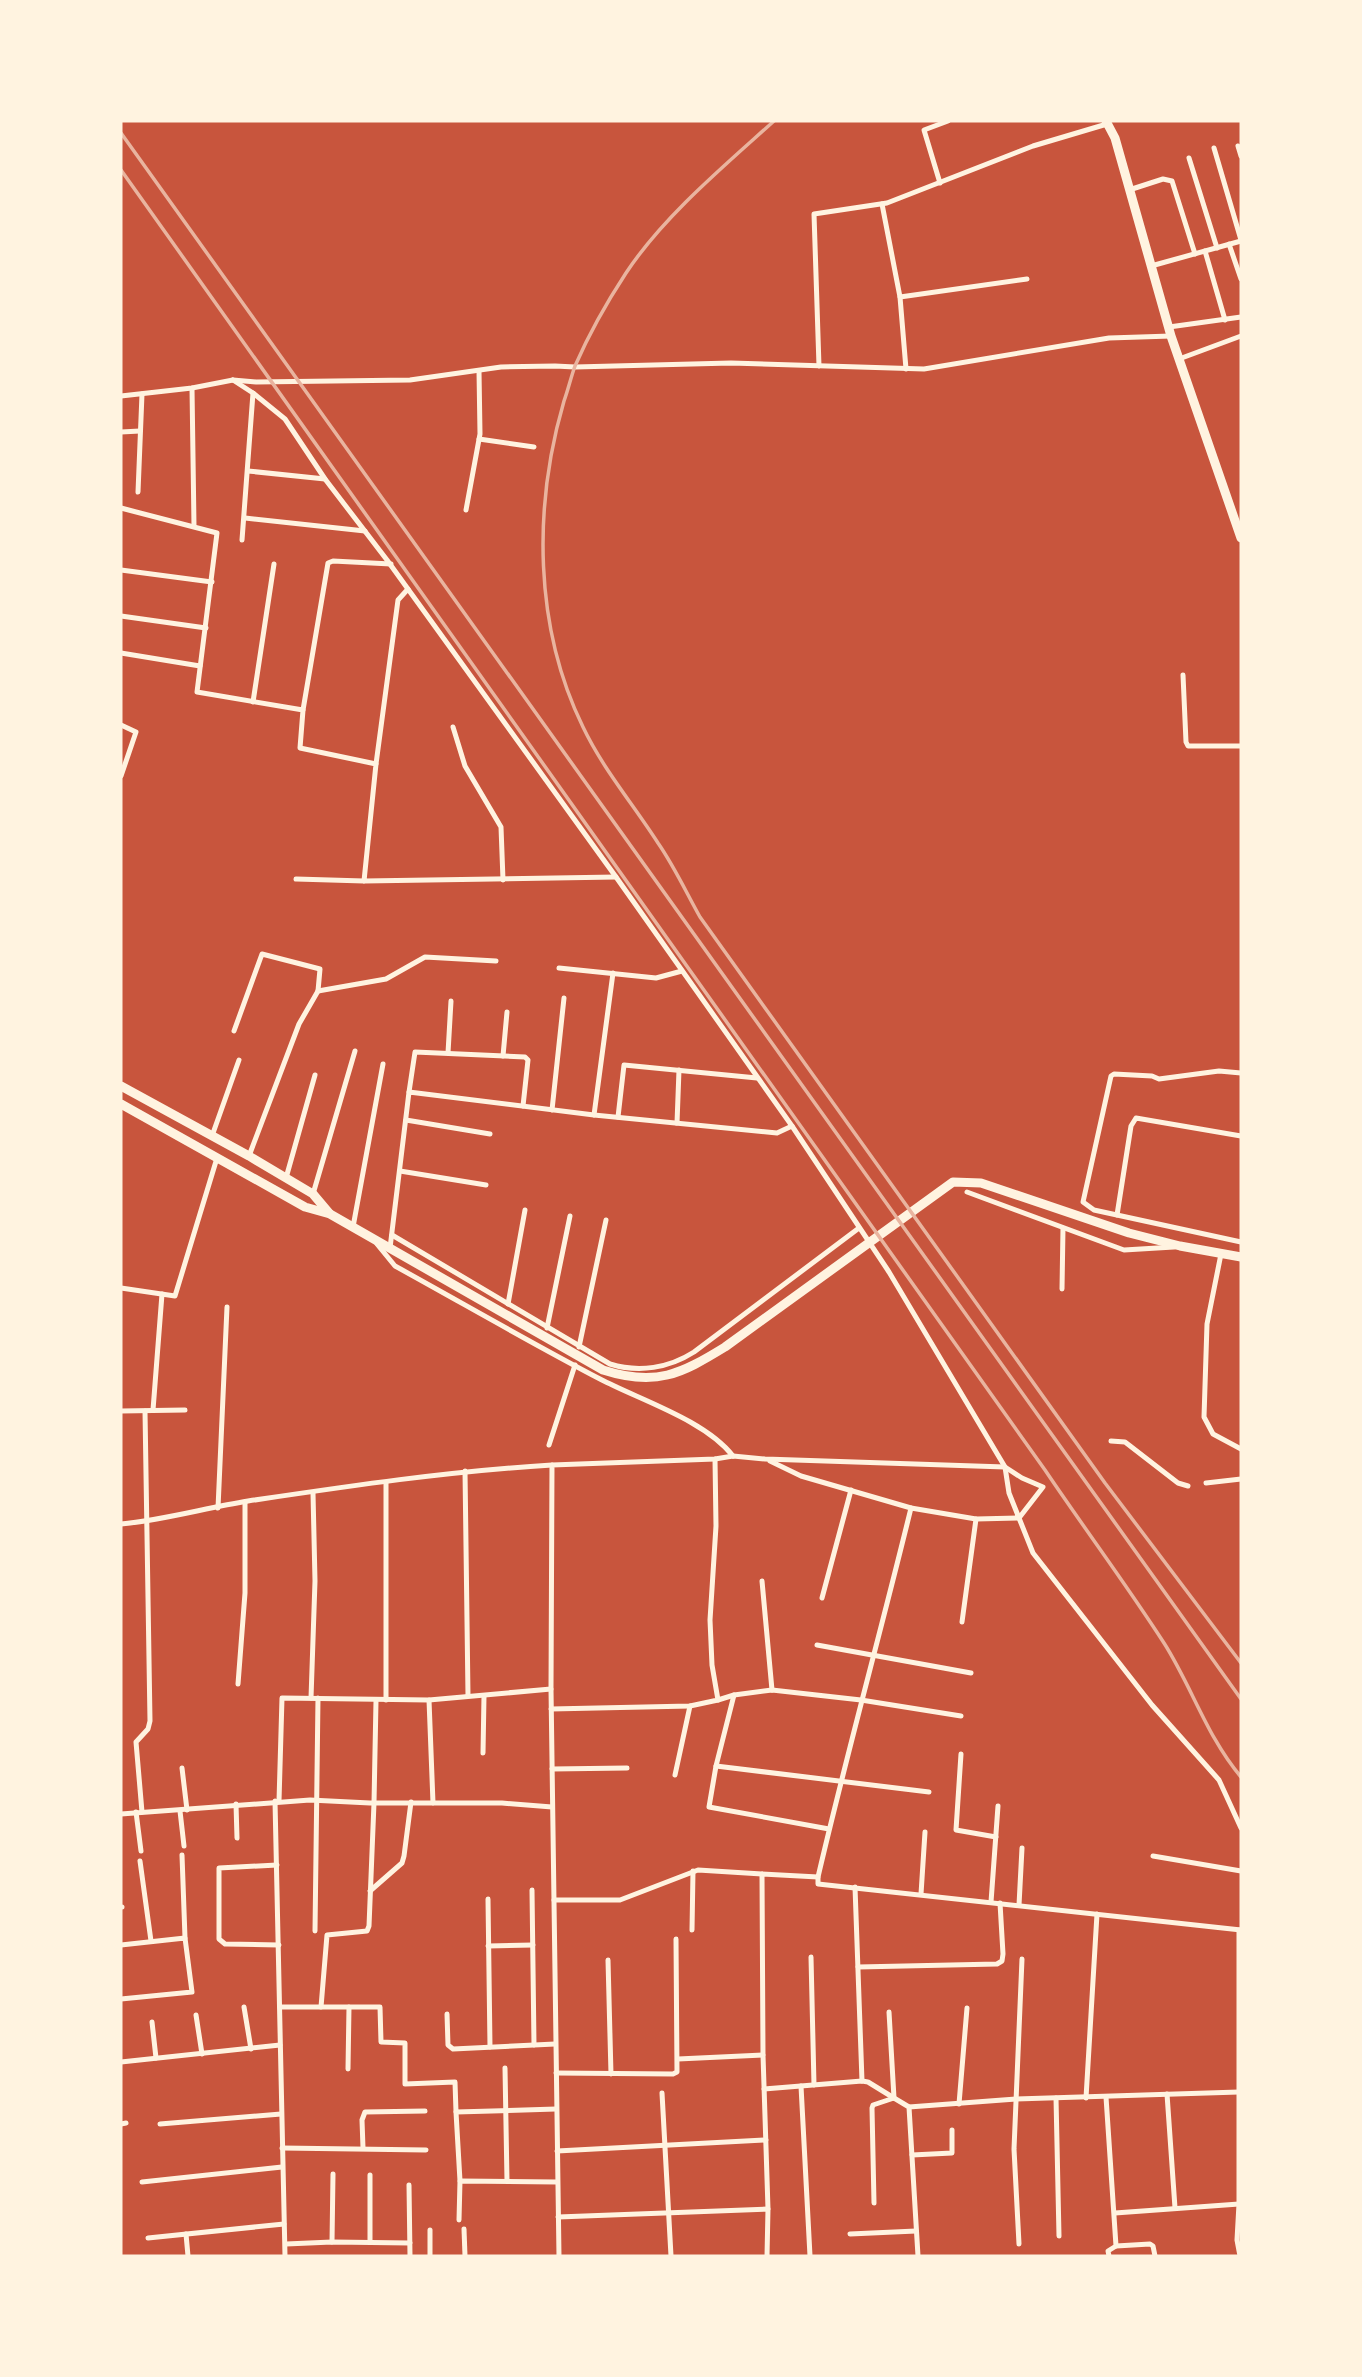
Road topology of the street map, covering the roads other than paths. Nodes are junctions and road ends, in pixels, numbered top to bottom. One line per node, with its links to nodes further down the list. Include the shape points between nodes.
1 (948, 121): 7 (street, via 924,130)
2 (1107, 122): 7 (street); 8 (main road)
3 (1238, 146): 5 (street)
4 (1214, 148): 10 (street)
5 (1241, 156)
6 (1189, 158): 12 (street)
7 (940, 183): 9 (street)
8 (1129, 190): 14 (street, via 1163,179 1172,181); 15 (main road)
9 (882, 204): 18 (street); 24 (street, via 814,214)
10 (1241, 241): 11 (street)
11 (1229, 244): 12 (street); 17 (street)
12 (1217, 248): 13 (street)
13 (1205, 251): 14 (street); 20 (street)
14 (1195, 254): 15 (street)
15 (1151, 266): 21 (main road)
16 (1027, 279): 18 (street)
17 (1241, 279)
18 (900, 297): 25 (street)
19 (1241, 317): 20 (street)
20 (1225, 320): 21 (street)
21 (1170, 332): 23 (main road); 25 (street)
22 (1241, 336): 23 (street)
23 (1179, 359): 44 (main road)
24 (819, 366): 25 (street); 26 (street, via 731,363)
25 (906, 369)
26 (480, 371): 27 (street, via 410,380); 34 (street)
27 (233, 380): 28 (street); 29 (street)
28 (192, 388): 30 (street); 42 (street)
29 (253, 393): 36 (street); 37 (street, via 285,419)
30 (142, 394): 31 (street); 32 (street)
31 (121, 396)
32 (140, 431): 33 (street); 38 (street)
33 (121, 432)
34 (479, 439): 35 (street); 40 (street)
35 (534, 447)
36 (248, 471): 37 (street); 41 (street)
37 (325, 479): 43 (street)
38 (138, 492)
39 (121, 508): 42 (street)
40 (466, 510)
41 (245, 519): 43 (street); 45 (street)
42 (194, 526): 49 (street, via 216,533)
43 (365, 531): 47 (street)
44 (1241, 538)
45 (242, 540)
46 (274, 564): 56 (street)
47 (391, 564): 50 (street); 57 (street, via 328,563)
48 (121, 570): 49 (street)
49 (212, 582): 52 (street)
50 (408, 589): 61 (street, via 398,600); 63 (street)
51 (121, 616): 52 (street)
52 (206, 628): 54 (street)
53 (121, 653): 54 (street)
54 (200, 666): 56 (street, via 197,692)
55 (1183, 675): 60 (street, via 1188,746)
56 (253, 702): 57 (street)
57 (303, 710): 61 (street, via 300,748)
58 (121, 726): 62 (street, via 136,732)
59 (453, 727): 65 (street, via 465,766 501,827)
60 (1241, 746)
61 (376, 764): 66 (street)
62 (121, 776)
63 (616, 877): 65 (street); 69 (street)
64 (296, 879): 66 (street)
65 (503, 880): 66 (street)
66 (364, 881)
67 (496, 961): 71 (street, via 425,957 386,979)
68 (559, 968): 70 (street)
69 (682, 971): 70 (street, via 656,978); 84 (street)
70 (613, 974): 90 (street)
71 (318, 991): 75 (street, via 318,967 262,954); 98 (street, via 299,1024)
72 (564, 998): 89 (street)
73 (452, 1001): 77 (street)
74 (507, 1012): 78 (street)
75 (234, 1031)
76 (355, 1051): 104 (street)
77 (448, 1053): 78 (street); 86 (street, via 415,1052)
78 (503, 1056): 88 (street, via 528,1058)
79 (239, 1060): 96 (street)
80 (383, 1065): 110 (street)
81 (679, 1070): 84 (street); 91 (street, via 624,1065); 93 (street)
82 (1241, 1073): 107 (street, via 1219,1071 1159,1079 1111,1076 1083,1202 1094,1210)
83 (315, 1074): 101 (street)
84 (757, 1077): 94 (street)
85 (121, 1086): 96 (main road)
86 (409, 1093): 88 (street); 92 (street)
87 (121, 1104): 99 (main road)
88 (523, 1106): 89 (street)
89 (552, 1110): 90 (street)
90 (594, 1115): 91 (street)
91 (618, 1117): 93 (street)
92 (406, 1120): 95 (street); 100 (street)
93 (677, 1123): 94 (street, via 777,1133)
94 (792, 1126): 111 (street)
95 (489, 1134)
96 (212, 1136): 98 (main road)
97 (1241, 1136): 107 (street, via 1136,1118)
98 (248, 1156): 101 (main road)
99 (217, 1158): 106 (main road, via 305,1207); 122 (street, via 175,1296)
100 (400, 1171): 102 (street); 113 (street)
101 (286, 1178): 104 (main road)
102 (486, 1185)
103 (967, 1192): 112 (street)
104 (313, 1194): 106 (main road)
105 (525, 1210): 123 (street)
106 (330, 1214): 110 (main road)
107 (1118, 1215): 115 (street)
108 (570, 1216): 125 (street)
109 (606, 1220): 126 (street)
110 (353, 1228): 114 (main road)
111 (859, 1228): 126 (street, via 672,1364 619,1367); 139 (street)
112 (1063, 1228): 116 (street, via 1124,1250); 121 (street)
113 (393, 1235): 117 (street); 123 (street)
114 (375, 1241): 117 (main road); 127 (street, via 395,1266)
115 (1241, 1242)
116 (1180, 1246): 117 (main road, via 981,1183 953,1182 725,1347 691,1368 638,1378 604,1370); 118 (main road)
117 (393, 1251)
118 (1221, 1254): 119 (main road); 134 (street, via 1207,1324 1204,1417 1213,1434)
119 (1241, 1257)
120 (121, 1288): 122 (street)
121 (1062, 1289)
122 (162, 1294): 129 (street)
123 (508, 1304): 125 (street)
124 (227, 1307): 148 (street)
125 (547, 1328): 126 (street)
126 (579, 1347)
127 (575, 1365): 133 (street); 135 (street, via 722,1442)
128 (145, 1410): 129 (street); 131 (street); 152 (street)
129 (153, 1410): 130 (street)
130 (185, 1410)
131 (121, 1411)
132 (1111, 1441): 144 (street, via 1125,1442)
133 (549, 1445)
134 (1241, 1449)
135 (733, 1456): 136 (street); 137 (street)
136 (715, 1459): 138 (street); 170 (street, via 710,1620)
137 (765, 1459): 139 (street); 145 (street)
138 (552, 1465): 140 (street); 161 (street)
139 (1005, 1468): 150 (street); 150 (street, via 1043,1487)
140 (465, 1471): 142 (street); 163 (street)
141 (1241, 1479): 143 (street)
142 (386, 1483): 146 (street); 168 (street)
143 (1206, 1483)
144 (1188, 1486)
145 (851, 1490): 149 (street); 155 (street)
146 (313, 1493): 147 (street); 166 (street)
147 (245, 1502): 148 (street); 160 (street)
148 (218, 1508): 152 (street)
149 (911, 1508): 151 (street); 158 (street)
150 (1019, 1518): 151 (street); 195 (street, via 1033,1553 1152,1705 1219,1780)
151 (976, 1519): 156 (street)
152 (148, 1521): 153 (street); 193 (street, via 150,1725 136,1742)
153 (121, 1524)
154 (762, 1580): 162 (street)
155 (822, 1598)
156 (962, 1622)
157 (817, 1645): 158 (street)
158 (875, 1654): 159 (street); 171 (street)
159 (971, 1673)
160 (238, 1684)
161 (551, 1689): 165 (street); 173 (street)
162 (772, 1690): 164 (street); 171 (street)
163 (468, 1695): 165 (street); 169 (street)
164 (734, 1695): 170 (street); 177 (street)
165 (484, 1696): 175 (street)
166 (315, 1698): 167 (street); 184 (street); 185 (street, via 282,1698)
167 (376, 1700): 168 (street); 186 (street)
168 (386, 1700): 169 (street)
169 (429, 1700): 188 (street)
170 (718, 1700): 172 (street)
171 (861, 1700): 174 (street); 182 (street)
172 (690, 1706): 173 (street); 181 (street)
173 (551, 1709): 180 (street)
174 (961, 1716)
175 (483, 1754)
176 (961, 1755): 198 (street, via 956,1830)
177 (716, 1766): 182 (street); 196 (street, via 709,1807)
178 (182, 1768): 192 (street)
179 (627, 1768): 180 (street)
180 (552, 1769): 191 (street)
181 (675, 1775)
182 (840, 1782): 183 (street); 196 (street)
183 (929, 1792)
184 (316, 1800): 185 (street); 186 (street); 223 (street)
185 (277, 1801): 189 (street); 206 (street)
186 (374, 1802): 187 (street); 213 (street)
187 (411, 1802): 188 (street); 213 (street, via 402,1863)
188 (433, 1803): 191 (street)
189 (236, 1804): 192 (street); 199 (street)
190 (998, 1806): 198 (street)
191 (552, 1807): 216 (street)
192 (184, 1811): 193 (street); 200 (street)
193 (139, 1812): 194 (street); 202 (street)
194 (121, 1814)
195 (1241, 1828)
196 (829, 1829): 210 (street)
197 (925, 1832): 214 (street)
198 (996, 1837): 217 (street)
199 (237, 1838)
200 (184, 1846)
201 (1022, 1848): 219 (street)
202 (141, 1851)
203 (182, 1855): 224 (street)
204 (1153, 1856): 208 (street)
205 (140, 1861): 226 (street)
206 (277, 1865): 228 (street); 228 (street, via 219,1868 219,1939 225,1944)
207 (693, 1871): 209 (street); 216 (street, via 620,1900); 221 (street)
208 (1241, 1871)
209 (762, 1874): 210 (street); 251 (street)
210 (818, 1877): 211 (street, via 818,1884)
211 (855, 1887): 214 (street); 234 (street)
212 (532, 1890): 229 (street)
213 (370, 1891): 238 (street, via 367,1931 327,1935)
214 (921, 1894): 217 (street)
215 (488, 1899): 230 (street)
216 (554, 1900): 245 (street)
217 (991, 1902): 218 (street)
218 (1000, 1903): 219 (street); 234 (street, via 1003,1954 997,1964)
219 (1019, 1905): 220 (street)
220 (1097, 1914): 222 (street); 269 (street)
221 (692, 1930)
222 (1240, 1930): 263 (street)
223 (315, 1931)
224 (185, 1938): 226 (street); 235 (street, via 192,1992)
225 (676, 1939): 253 (street)
226 (151, 1941): 227 (street)
227 (121, 1945)
228 (279, 1945): 237 (street)
229 (533, 1945): 230 (street); 247 (street)
230 (488, 1946): 248 (street)
231 (811, 1957): 260 (street)
232 (1022, 1959): 270 (street)
233 (608, 1960): 258 (street)
234 (858, 1967): 259 (street)
235 (121, 1999)
236 (244, 2007): 249 (street)
237 (280, 2007): 238 (street); 246 (street)
238 (321, 2007): 239 (street)
239 (349, 2007): 256 (street); 276 (street, via 380,2007 381,2042 405,2043 405,2084 456,2082)
240 (967, 2008): 271 (street)
241 (890, 2012): 267 (street)
242 (447, 2014): 248 (street, via 449,2048)
243 (196, 2015): 250 (street)
244 (152, 2022): 252 (street)
245 (555, 2044): 247 (street); 257 (street)
246 (280, 2045): 249 (street); 277 (street)
247 (534, 2045): 248 (street)
248 (490, 2047)
249 (251, 2049): 250 (street)
250 (202, 2054): 252 (street)
251 (763, 2055): 253 (street); 262 (street)
252 (156, 2058): 254 (street)
253 (678, 2059): 258 (street, via 673,2074)
254 (121, 2062)
255 (505, 2068): 274 (street)
256 (348, 2069)
257 (556, 2073): 258 (street); 273 (street)
258 (611, 2074)
259 (862, 2081): 260 (street); 267 (street)
260 (814, 2085): 261 (street)
261 (801, 2086): 262 (street); 325 (street)
262 (764, 2089): 280 (street)
263 (1239, 2092): 265 (street); 296 (street)
264 (662, 2093): 281 (street)
265 (1167, 2094): 266 (street); 297 (street)
266 (1106, 2097): 269 (street); 300 (street)
267 (894, 2098): 272 (street); 295 (street, via 872,2108)
268 (1056, 2098): 269 (street); 270 (street); 309 (street)
269 (1086, 2098)
270 (1016, 2099): 271 (street); 315 (street)
271 (960, 2104): 272 (street)
272 (909, 2107): 286 (street)
273 (556, 2109): 274 (street); 285 (street)
274 (506, 2110): 276 (street); 292 (street)
275 (425, 2111): 283 (street, via 365,2112)
276 (456, 2112): 290 (street)
277 (281, 2114): 278 (street); 282 (street)
278 (160, 2124)
279 (952, 2130): 286 (street, via 952,2153)
280 (766, 2140): 281 (street); 298 (street)
281 (666, 2146): 285 (street); 299 (street)
282 (282, 2148): 283 (street); 287 (street)
283 (363, 2148): 284 (street)
284 (426, 2150)
285 (557, 2151): 293 (street)
286 (912, 2155): 306 (street)
287 (282, 2166): 291 (street); 303 (street)
288 (333, 2174): 311 (street)
289 (370, 2175): 312 (street)
290 (460, 2181): 292 (street); 302 (street)
291 (142, 2182)
292 (507, 2182): 293 (street)
293 (557, 2182): 301 (street)
294 (409, 2185): 313 (street)
295 (874, 2203)
296 (1239, 2204): 297 (street); 329 (street)
297 (1175, 2208): 300 (street)
298 (768, 2209): 299 (street); 324 (street)
299 (669, 2213): 301 (street); 323 (street)
300 (1115, 2213): 316 (street)
301 (558, 2217): 322 (street)
302 (459, 2220)
303 (284, 2224): 307 (street); 314 (street)
304 (430, 2230): 320 (street)
305 (464, 2230): 321 (street)
306 (916, 2231): 308 (street); 326 (street)
307 (186, 2234): 310 (street); 317 (street)
308 (850, 2234)
309 (1059, 2236)
310 (148, 2238)
311 (332, 2242): 312 (street); 314 (street)
312 (370, 2242): 313 (street)
313 (410, 2243): 319 (street)
314 (286, 2244): 318 (street)
315 (1019, 2244)
316 (1116, 2246): 327 (street, via 1108,2251); 328 (street, via 1150,2244)
317 (188, 2256)
318 (285, 2256)
319 (410, 2256)
320 (430, 2256)
321 (465, 2256)
322 (559, 2256)
323 (671, 2256)
324 (767, 2256)
325 (810, 2256)
326 (918, 2256)
327 (1109, 2256)
328 (1155, 2256)
329 (1240, 2256)

